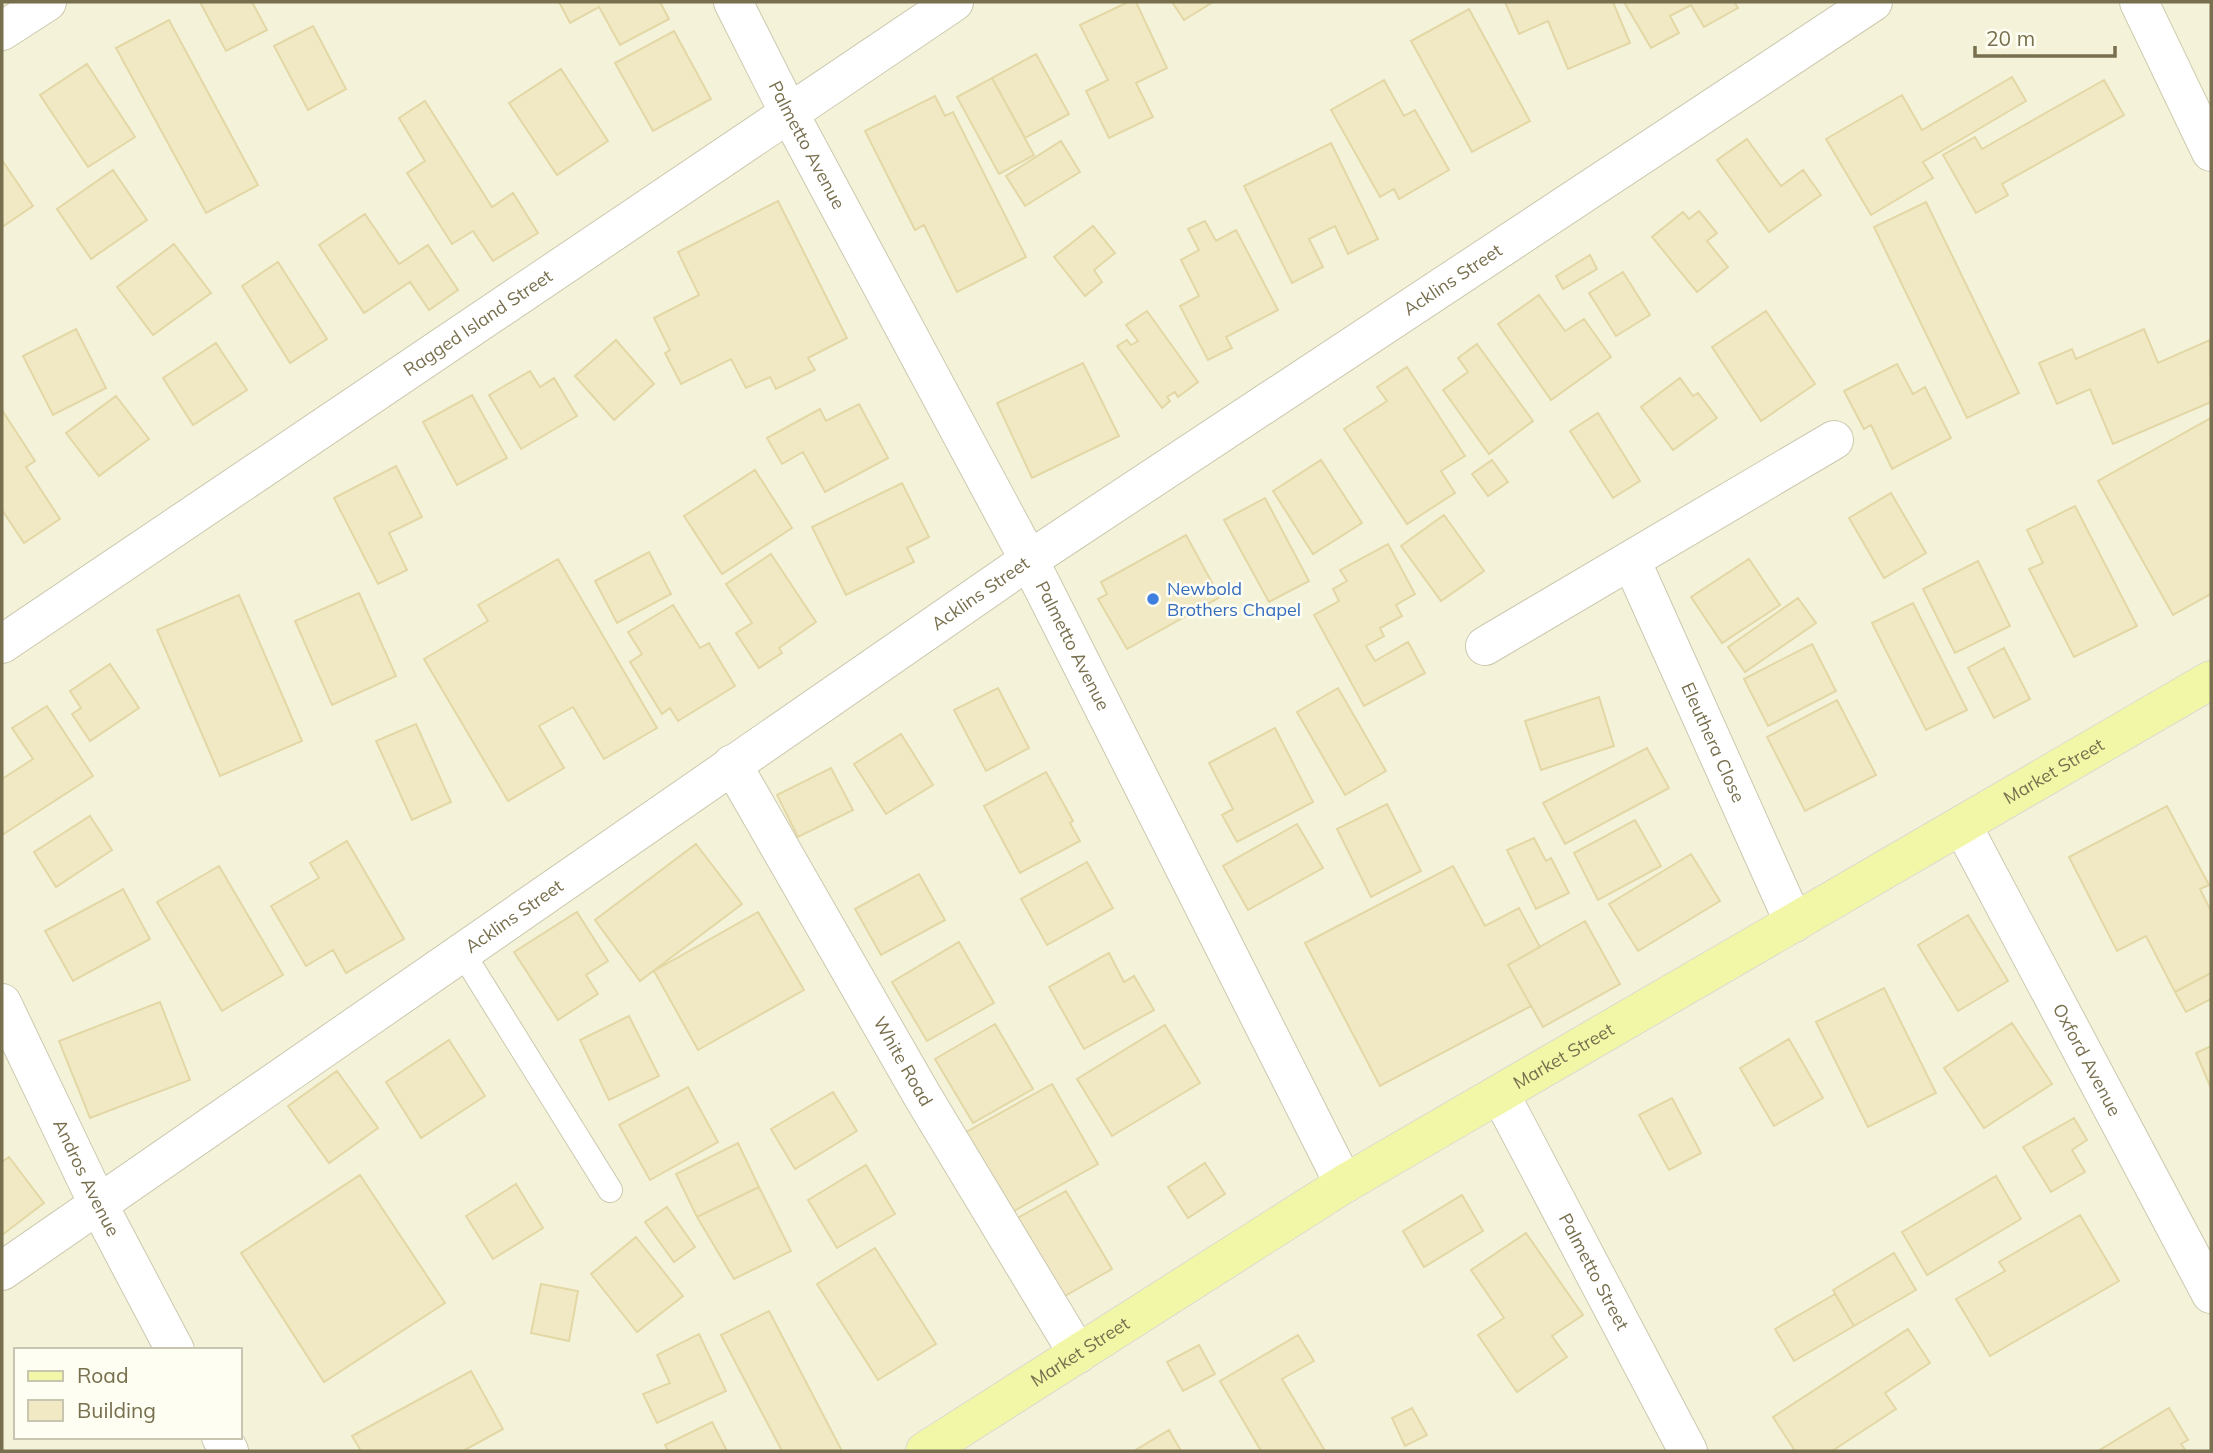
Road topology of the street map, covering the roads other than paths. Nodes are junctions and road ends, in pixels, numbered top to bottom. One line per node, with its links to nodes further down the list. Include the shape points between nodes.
1 (47, 2): 6 (street)
2 (733, 2): 7 (street, Palmetto Avenue)
3 (954, 2): 7 (street, Ragged Island Street)
4 (1873, 2): 10 (street, Acklins Street)
5 (2139, 2): 8 (street)
6 (2, 31)
7 (789, 113): 10 (street, Palmetto Avenue); 12 (street, Ragged Island Street)
8 (2211, 152)
9 (1834, 440): 11 (street)
10 (1030, 560): 15 (street, Acklins Street); 21 (street, Palmetto Avenue)
11 (1631, 560): 13 (street); 17 (street, Eleuthera Close)
12 (2, 644)
13 (1485, 646)
14 (2211, 680): 16 (main road, Market Street)
15 (732, 764): 18 (street, Acklins Street); 27 (street, White Road, via 923,1097)
16 (1962, 825): 17 (main road, Market Street); 25 (street, Oxford Avenue)
17 (1794, 923): 20 (main road, Market Street)
18 (463, 952): 22 (lane); 23 (street, Acklins Street)
19 (2, 1003): 23 (street, Andros Avenue)
20 (1500, 1094): 21 (main road, Market Street); 29 (street, Palmetto Street)
21 (1344, 1184): 27 (main road, Market Street)
22 (610, 1190)
23 (98, 1204): 24 (street, Acklins Street); 26 (street, Andros Avenue)
24 (2, 1271)
25 (2211, 1294)
26 (174, 1348)
27 (1078, 1354): 28 (main road, Market Street)
28 (925, 1451)
29 (1688, 1451)

